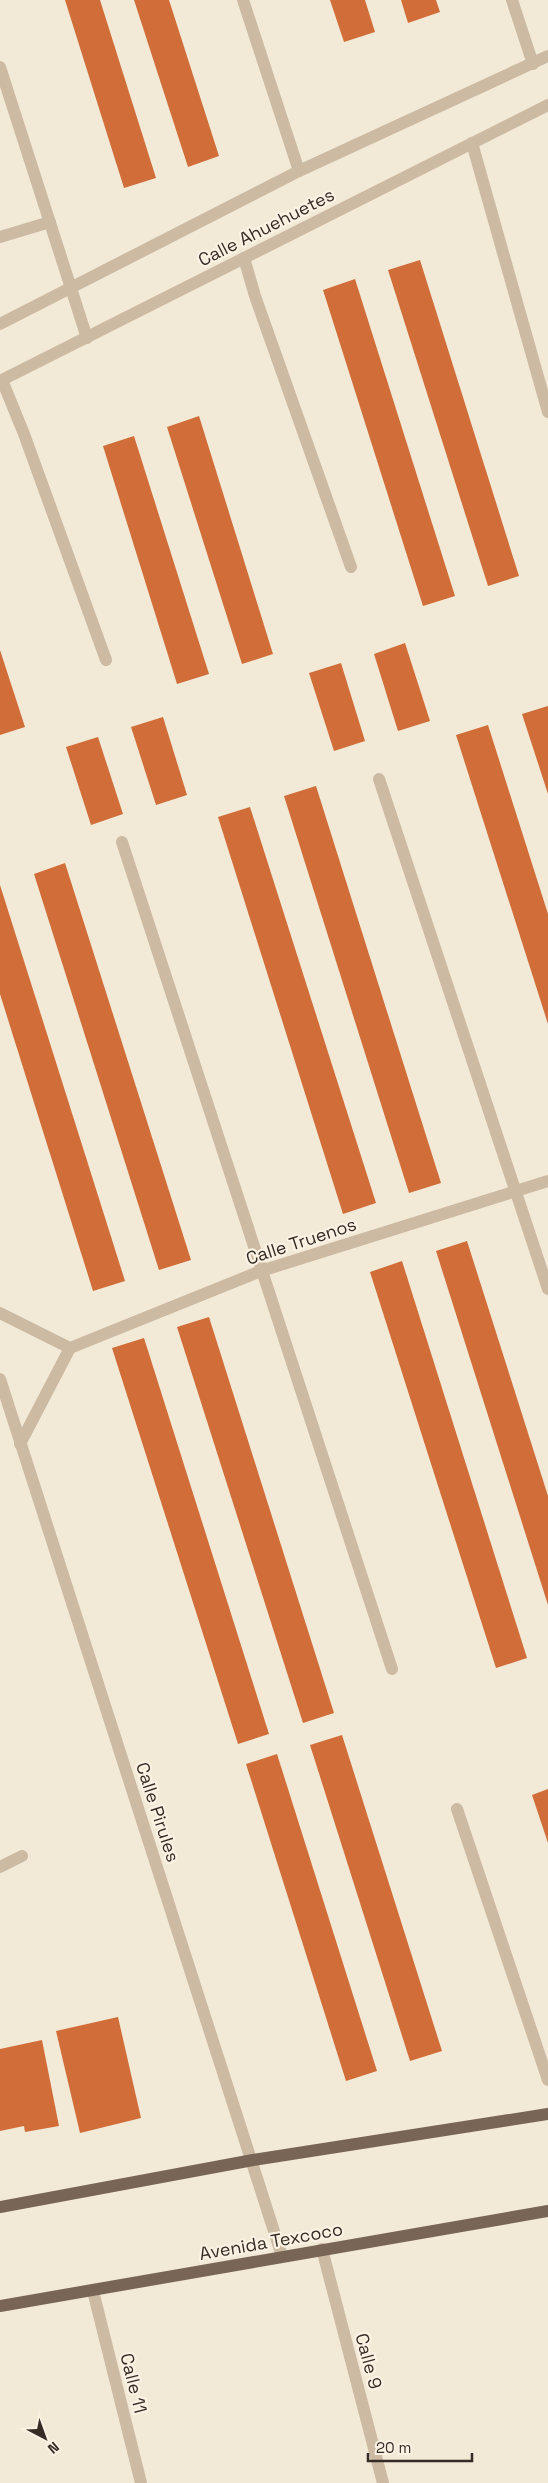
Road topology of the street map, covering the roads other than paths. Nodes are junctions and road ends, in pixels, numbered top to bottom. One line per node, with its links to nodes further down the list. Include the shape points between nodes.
1 (243, 0): 8 (street)
2 (512, 0): 4 (street)
3 (548, 56): 4 (street, Calle Ahuehuetes)
4 (533, 64): 8 (street, Calle Ahuehuetes)
5 (0, 67): 9 (street)
6 (548, 105): 7 (street, Calle Ahuehuetes)
7 (472, 143): 11 (street, Calle Ahuehuetes); 16 (street)
8 (299, 171): 12 (street, Calle Ahuehuetes)
9 (50, 222): 10 (street); 12 (street)
10 (0, 237)
11 (244, 258): 14 (street, Calle Ahuehuetes); 17 (street)
12 (71, 287): 13 (street, Calle Ahuehuetes); 14 (street)
13 (0, 324)
14 (87, 338): 15 (street, Calle Ahuehuetes)
15 (1, 381): 18 (street, via 24,434)
16 (548, 412)
17 (351, 567)
18 (106, 660)
19 (379, 778): 22 (street)
20 (122, 842): 23 (street)
21 (548, 1181): 22 (street, Calle Truenos)
22 (516, 1191): 23 (street, Calle Truenos); 24 (street)
23 (261, 1270): 26 (street, Calle Truenos); 29 (street)
24 (548, 1289)
25 (0, 1313): 26 (street)
26 (70, 1348): 28 (street)
27 (0, 1379): 28 (street, Calle Pirules)
28 (20, 1444): 35 (street, Calle Pirules)
29 (392, 1669)
30 (457, 1809): 33 (street)
31 (22, 1856): 32 (street)
32 (0, 1867)
33 (548, 2080)
34 (548, 2114): 35 (main road)
35 (253, 2160): 36 (main road); 39 (street, Calle Pirules)
36 (0, 2207)
37 (548, 2211): 38 (main road, Avenida Texcoco)
38 (322, 2249): 39 (main road, Avenida Texcoco); 43 (street, Calle 9)
39 (282, 2256): 40 (main road, Avenida Texcoco)
40 (93, 2291): 41 (main road, Avenida Texcoco); 42 (street, Calle 11)
41 (0, 2306)
42 (141, 2483)
43 (383, 2483)

